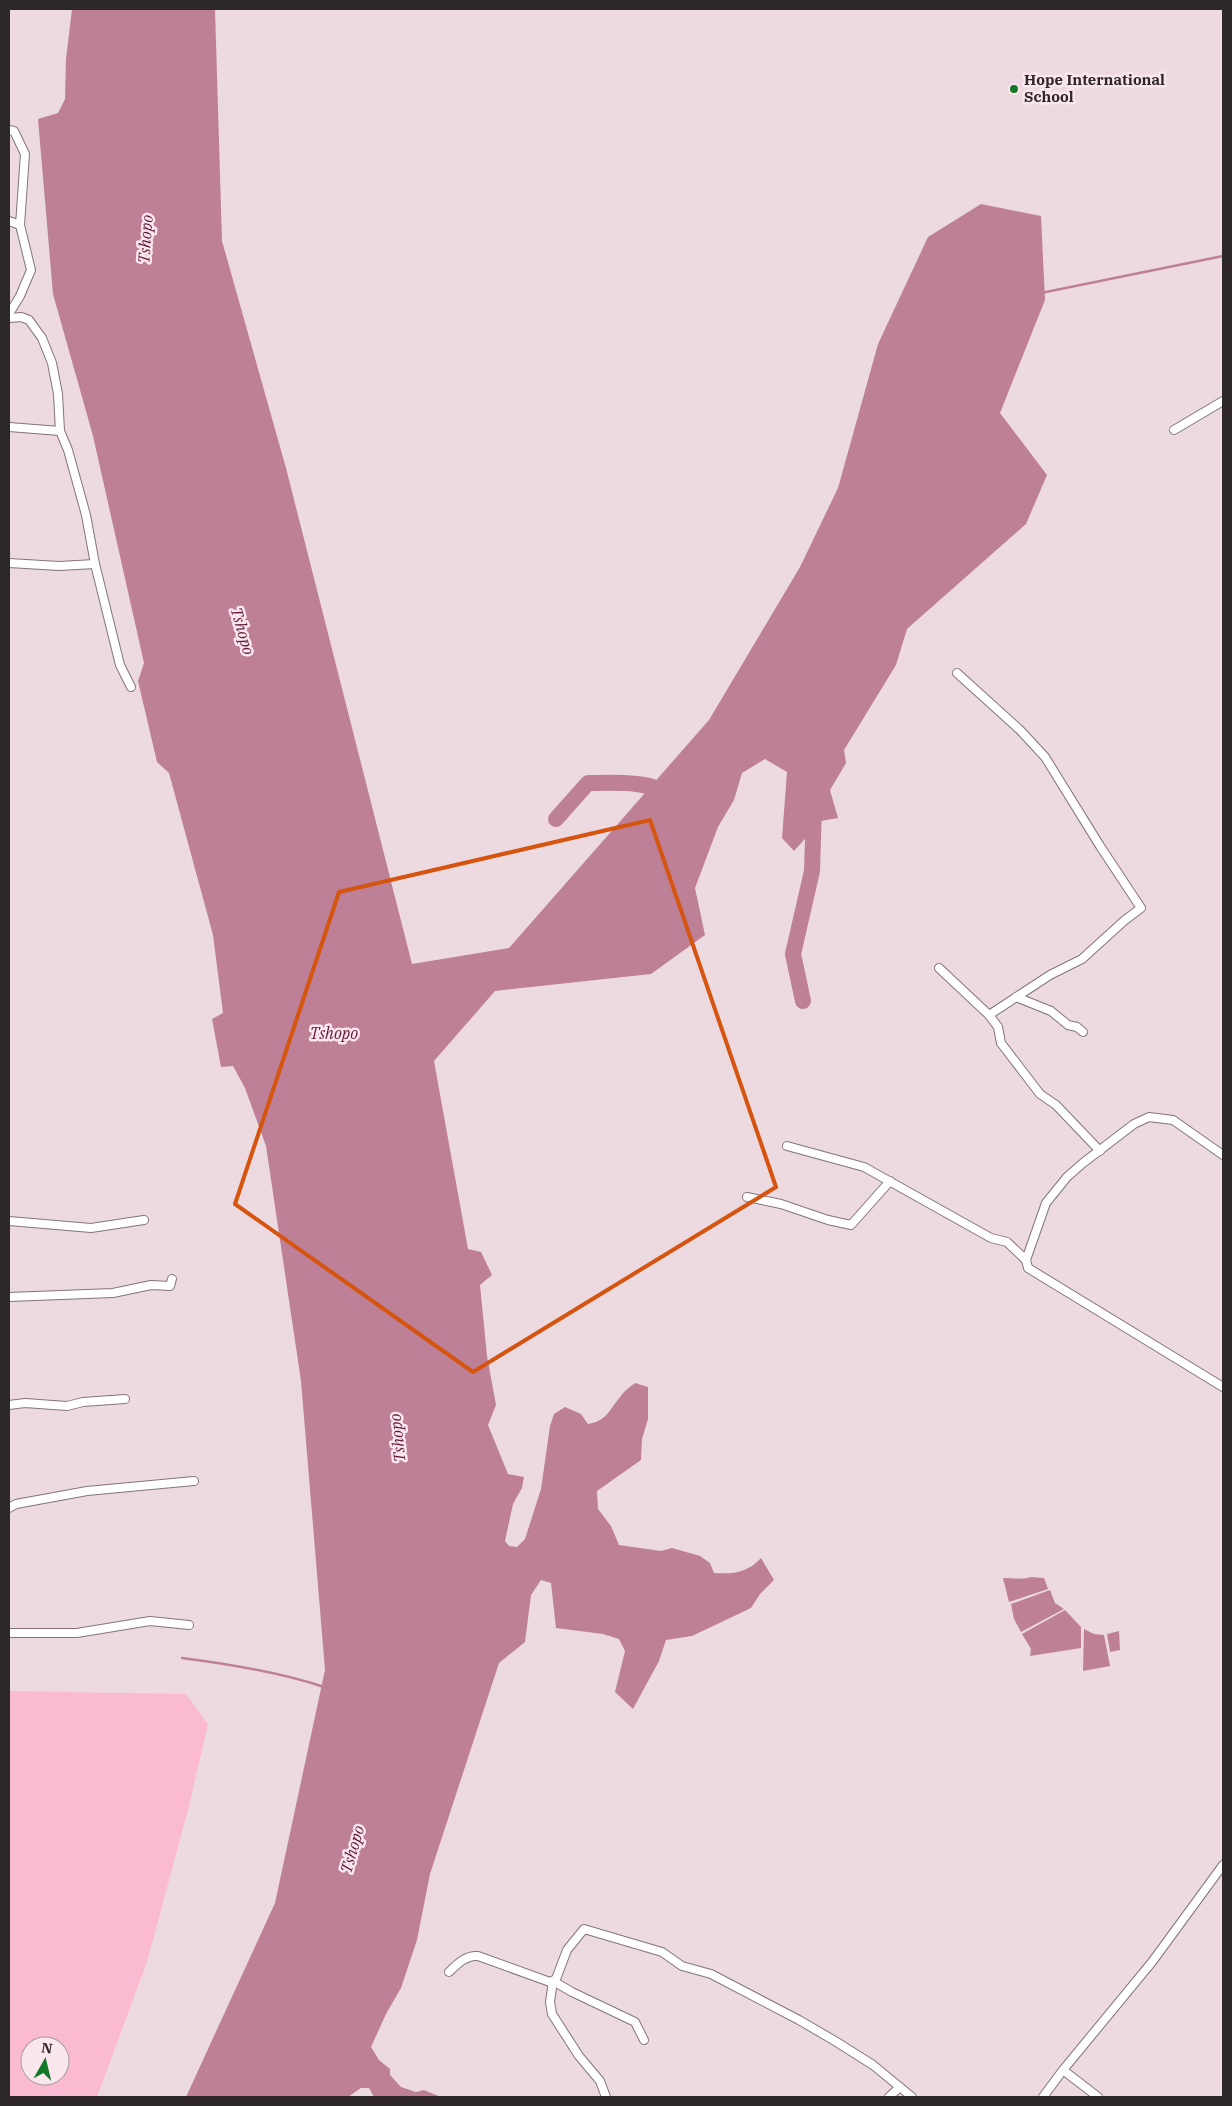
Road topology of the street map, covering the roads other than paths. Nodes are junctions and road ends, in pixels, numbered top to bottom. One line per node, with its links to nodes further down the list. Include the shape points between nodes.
1 (9, 130): 3 (street, via 14,131 25,154)
2 (9, 221): 3 (street)
3 (20, 225): 4 (street, via 31,270)
4 (9, 316): 8 (street, via 25,317 42,338 52,363)
5 (1223, 401): 7 (street)
6 (9, 427): 8 (street)
7 (1174, 430)
8 (60, 431): 10 (street, via 86,515)
9 (9, 563): 10 (street)
10 (95, 564): 12 (street, via 120,665)
11 (957, 673): 14 (street, via 1045,757 1142,908 1082,959)
12 (130, 687)
13 (939, 968): 15 (street)
14 (1016, 997): 15 (street); 16 (street, via 1051,1011)
15 (989, 1015): 18 (street, via 998,1027 1000,1044 1040,1094 1056,1105)
16 (1083, 1032)
17 (787, 1146): 20 (street, via 864,1167)
18 (1100, 1151): 19 (street, via 1134,1124 1149,1117 1174,1120); 24 (street, via 1075,1170 1046,1203)
19 (1223, 1155)
20 (890, 1181): 21 (street, via 851,1225); 24 (street, via 991,1238 1007,1242)
21 (747, 1197)
22 (144, 1220): 23 (street, via 91,1228)
23 (9, 1221)
24 (1026, 1260): 27 (street, via 1028,1268)
25 (172, 1279): 26 (street, via 170,1286 152,1285 113,1293)
26 (9, 1297)
27 (1223, 1386)
28 (125, 1399): 29 (street, via 67,1406)
29 (9, 1405)
30 (194, 1481): 31 (street, via 87,1491)
31 (9, 1508)
32 (190, 1626): 33 (street, via 159,1620 77,1634)
33 (9, 1633)
34 (1223, 1865): 38 (street, via 1152,1962)
35 (448, 1972): 36 (street, via 462,1961 478,1956)
36 (553, 1981): 37 (street, via 635,2022); 39 (street, via 567,1950 584,1929 612,1936 662,1952 682,1966 710,1974 799,2020 873,2065); 40 (street, via 552,2014 579,2056 600,2081)
37 (644, 2040)
38 (1063, 2070): 43 (street); 44 (street)
39 (900, 2087): 41 (street); 42 (street)
40 (606, 2097)
41 (889, 2097)
42 (912, 2097)
43 (1043, 2097)
44 (1098, 2097)

